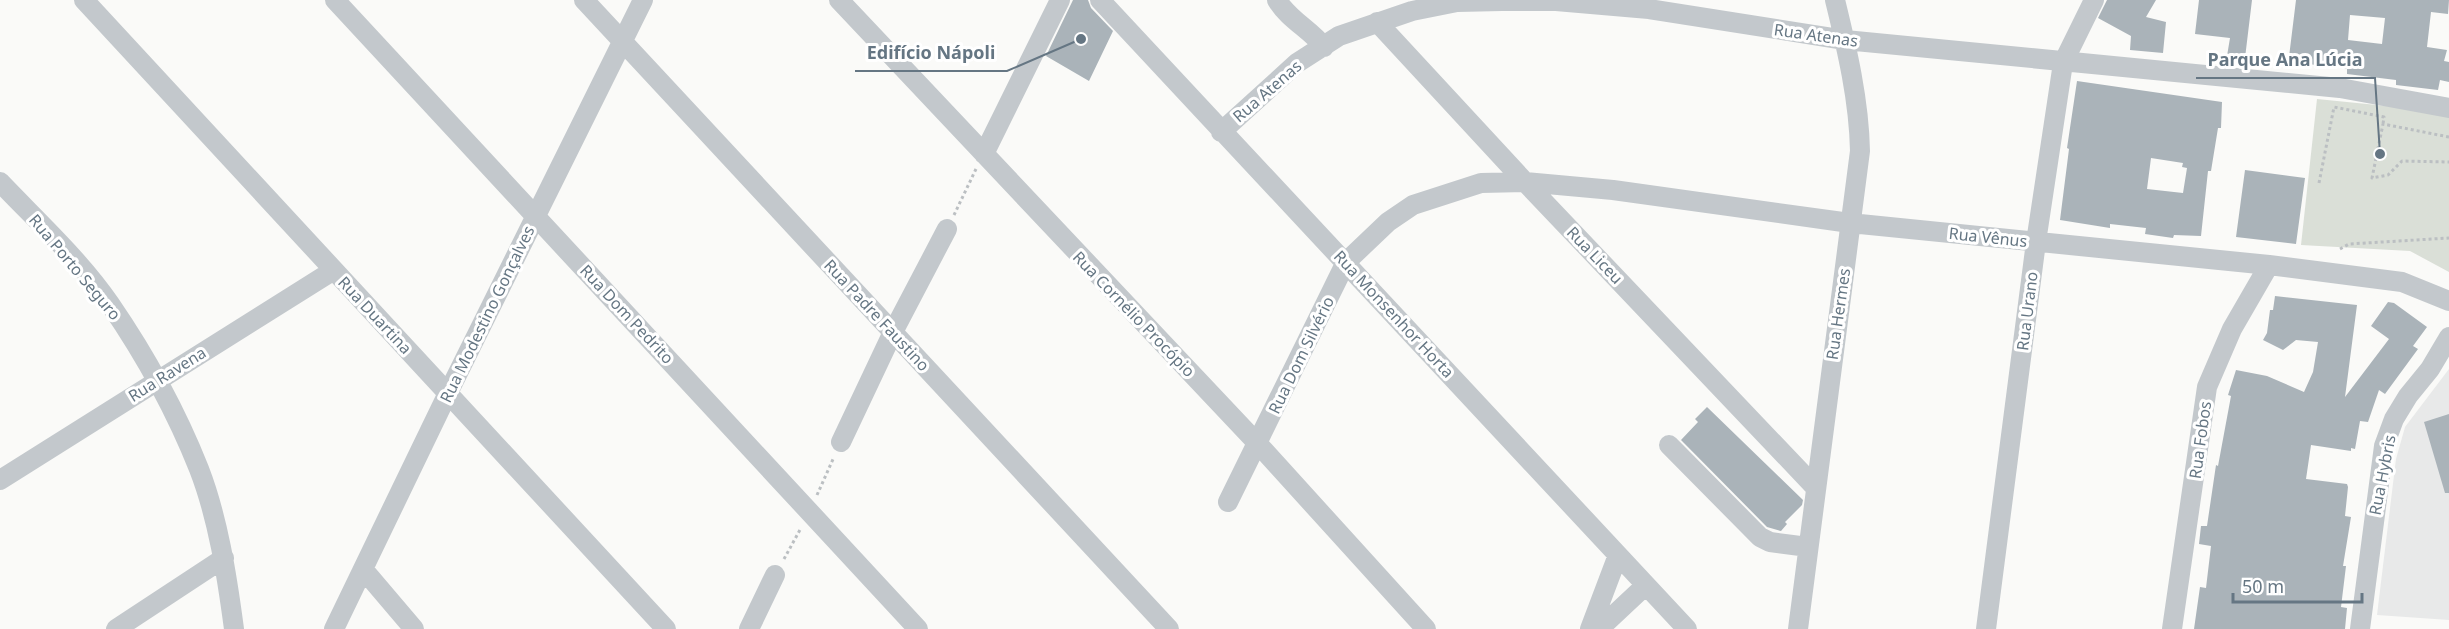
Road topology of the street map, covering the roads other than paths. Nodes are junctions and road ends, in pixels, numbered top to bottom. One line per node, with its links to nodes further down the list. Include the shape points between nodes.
1 (84, 0): 28 (street, Rua Duartina)
2 (335, 0): 22 (street, Rua Dom Pedrito)
3 (584, 0): 14 (street, Rua Padre Faustino)
4 (643, 0): 14 (street, Rua Modestino Gonçalves)
5 (839, 0): 19 (street, Rua Cornélio Procópio)
6 (1060, 0): 19 (street)
7 (1100, 0): 18 (street, Rua Monsenhor Horta)
8 (1277, 0): 15 (street, via 1285,14 1313,33)
9 (1835, 0): 13 (street, Rua Hermes)
10 (2094, 0): 16 (street, Rua Urano)
11 (1647, 5): 12 (street, Rua Atenas, via 1457,2); 13 (street, Rua Atenas)
12 (1377, 22): 15 (street, Rua Atenas); 21 (street, Rua Liceu)
13 (1845, 40): 16 (street, Rua Atenas); 23 (street, Rua Hermes, via 1860,130)
14 (622, 41): 22 (street, Rua Modestino Gonçalves); 30 (street, Rua Padre Faustino)
15 (1324, 46): 18 (street, Rua Atenas, via 1297,63)
16 (2063, 63): 17 (street, Rua Atenas, via 2340,88); 25 (street, Rua Urano)
17 (2449, 108)
18 (1221, 132): 26 (street, Rua Monsenhor Horta)
19 (984, 154): 35 (street, Rua Cornélio Procópio)
20 (0, 182): 32 (street, Rua Porto Seguro, via 109,303)
21 (1525, 182): 23 (street, Rua Vênus, via 1613,190); 26 (street, Rua Dom Silvério, via 1481,183 1413,205 1388,222); 38 (street, Rua Liceu)
22 (535, 216): 33 (street, Rua Modestino Gonçalves); 53 (street, Rua Dom Pedrito)
23 (1850, 223): 25 (street, Rua Vênus); 38 (street, Rua Hermes)
24 (947, 229): 30 (street)
25 (2036, 242): 27 (street, Rua Vênus); 59 (street, Rua Urano)
26 (1346, 262): 35 (street, Rua Dom Silvério); 41 (street, Rua Monsenhor Horta)
27 (2269, 265): 29 (street, Rua Vênus, via 2402,282); 60 (street, Rua Fobos, via 2232,329 2207,387)
28 (334, 270): 32 (street, Rua Ravena); 33 (street, Rua Duartina)
29 (2449, 301)
30 (893, 332): 34 (street); 46 (street, Rua Padre Faustino)
31 (2449, 337): 61 (street, Rua Hybris, via 2394,419 2384,446)
32 (158, 379): 37 (street, Rua Ravena); 42 (street, Rua Porto Seguro, via 199,470)
33 (448, 393): 43 (street, Rua Modestino Gonçalves); 51 (street, Rua Duartina)
34 (841, 442)
35 (1258, 444): 39 (street, Rua Dom Silvério); 54 (street, Rua Cornélio Procópio)
36 (1669, 445): 40 (street, via 1760,537)
37 (0, 480)
38 (1815, 487): 40 (street, Rua Hermes)
39 (1228, 502)
40 (1808, 547): 58 (street, Rua Hermes)
41 (1618, 555): 45 (street, Rua Monsenhor Horta); 55 (street)
42 (224, 558): 47 (street); 48 (street, Rua Porto Seguro)
43 (363, 569): 49 (street, Rua Modestino Gonçalves); 50 (street)
44 (775, 575): 52 (street)
45 (1646, 585): 56 (street); 57 (street, Rua Monsenhor Horta)
46 (1166, 628)
47 (116, 629)
48 (234, 629)
49 (334, 629)
50 (414, 629)
51 (666, 629)
52 (748, 629)
53 (918, 629)
54 (1426, 629)
55 (1590, 629)
56 (1599, 629)
57 (1687, 629)
58 (1798, 629)
59 (1986, 629)
60 (2172, 629)
61 (2360, 629)

